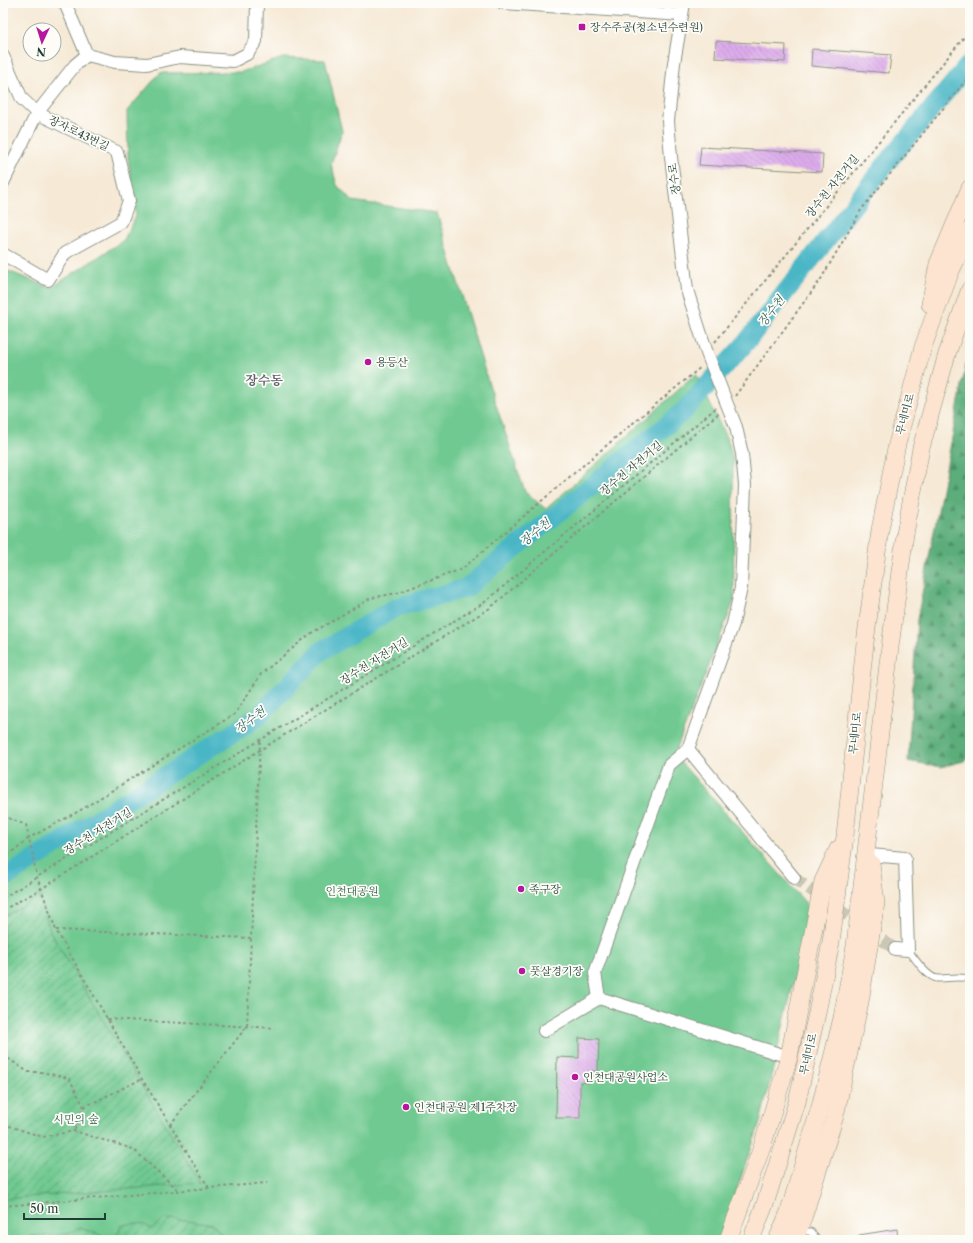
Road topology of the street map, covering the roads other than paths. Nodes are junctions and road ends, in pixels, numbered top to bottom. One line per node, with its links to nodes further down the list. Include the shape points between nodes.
1 (64, 3): 7 (street)
2 (257, 3): 7 (street, via 256,41 247,54 233,61 180,57 146,64 115,62)
3 (503, 3): 4 (street)
4 (598, 6): 5 (street)
5 (683, 9): 17 (street, 장수로, via 668,121 687,290 738,434 744,485 741,588 733,624)
6 (3, 56): 8 (street, 장자로43번길, via 22,99)
7 (86, 56): 8 (street, via 75,65)
8 (37, 113): 9 (street, 장자로43번길); 12 (street, 장자로43번길, via 118,152 129,201 121,222 65,253 48,280)
9 (3, 183)
10 (970, 188): 15 (main road, via 938,264)
11 (970, 230): 15 (main road, 무네미로, via 950,273)
12 (3, 254)
13 (970, 289): 16 (main road)
14 (970, 320): 16 (main road)
15 (923, 347): 18 (main road, 무네미로, via 897,444 880,530 864,651)
16 (947, 354): 19 (main road, via 921,448 905,534)
17 (688, 749): 21 (street); 25 (street, via 669,765 595,973)
18 (845, 836): 27 (main road, via 823,881); 30 (main road, 무네미로, via 831,942 797,1102)
19 (867, 837): 20 (main road); 31 (main road, via 855,946 842,1018 820,1107 789,1212)
20 (870, 855): 23 (street, via 905,858); 28 (main road, via 876,903 860,1002 835,1116)
21 (794, 878)
22 (895, 949): 23 (street)
23 (908, 950): 24 (lane, via 925,971 935,978)
24 (970, 979)
25 (599, 998): 26 (street); 27 (street)
26 (544, 1031)
27 (789, 1057): 29 (main road, via 762,1148)
28 (796, 1235): 32 (lane, via 811,1232)
29 (728, 1240)
30 (751, 1240)
31 (777, 1240)
32 (817, 1240)

